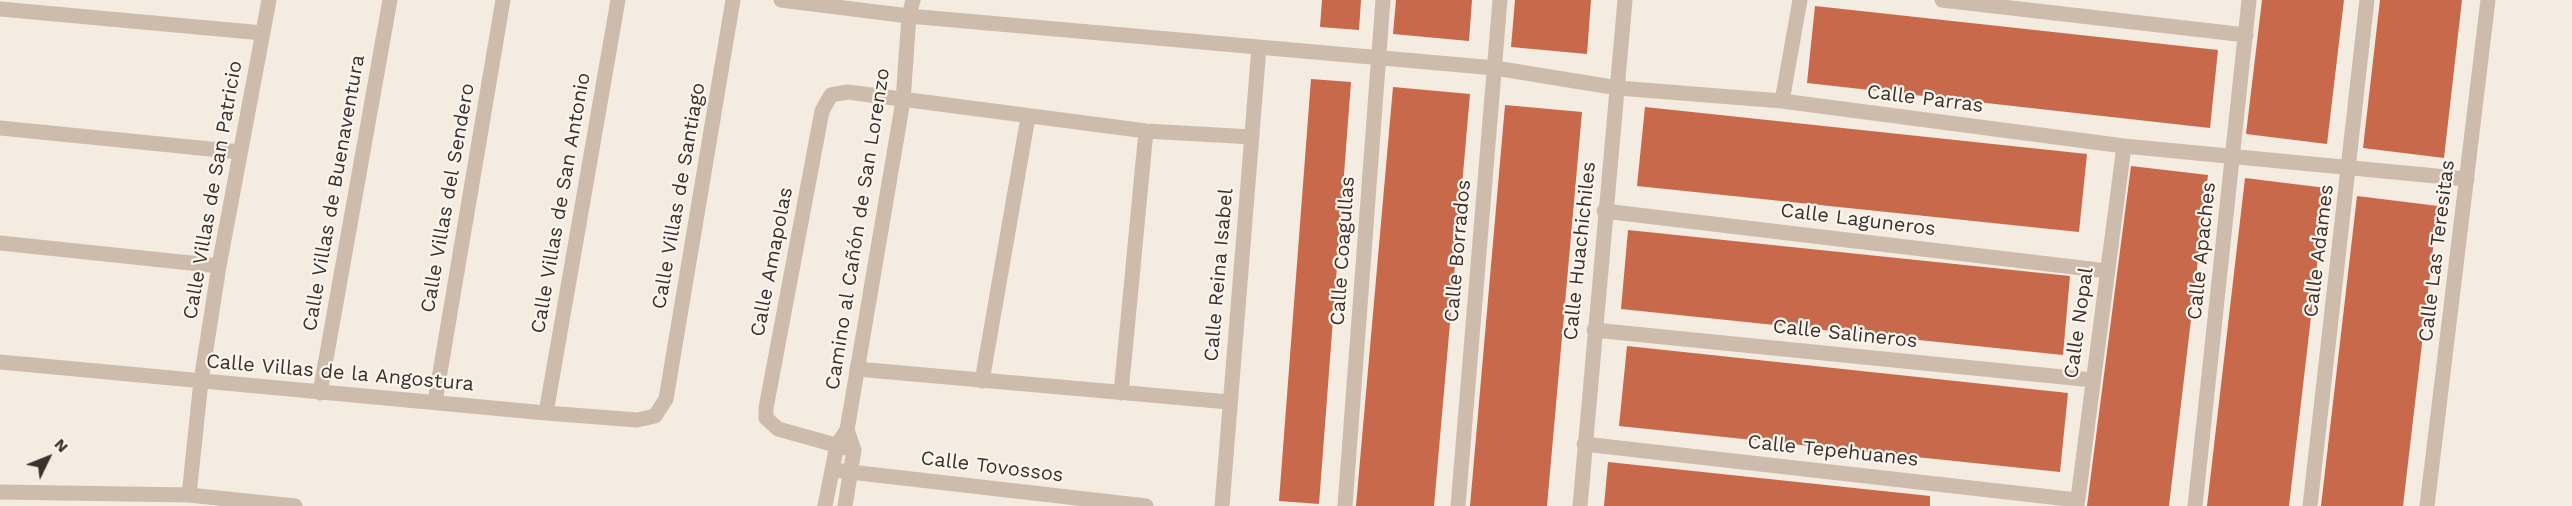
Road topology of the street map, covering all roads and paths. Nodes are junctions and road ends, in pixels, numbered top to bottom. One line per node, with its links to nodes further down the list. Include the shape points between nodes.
1 (269, 0): 18 (street, Calle Villas de San Patricio)
2 (390, 0): 45 (street, Calle Villas de Buenaventura)
3 (503, 0): 48 (street, Calle Villas del Sendero)
4 (618, 0): 50 (street, Calle Villas de San Antonio)
5 (733, 0): 47 (street, Calle Villas de Santiago)
6 (781, 0): 17 (street)
7 (913, 0): 17 (street, Camino al Cañón de San Lorenzo)
8 (1383, 0): 21 (street, Calle Coagullas)
9 (1500, 0): 22 (street, Calle Borrados)
10 (1625, 0): 23 (street, Calle Huachichiles)
11 (1800, 0): 25 (street)
12 (1942, 0): 19 (street)
13 (2249, 0): 19 (street, Calle Apaches)
14 (2367, 0): 33 (street, Calle Adames)
15 (2488, 0): 34 (street, Calle Las Teresitas)
16 (0, 9): 18 (street)
17 (909, 16): 20 (street, Calle Parras); 24 (street, Camino al Cañón de San Lorenzo)
18 (263, 33): 31 (street, Calle Villas de San Patricio)
19 (2246, 35): 32 (street, Calle Apaches)
20 (1259, 47): 21 (street, Calle Parras); 29 (street, Calle Reina Isabel)
21 (1378, 57): 22 (street, Calle Parras); 66 (street, Calle Coagullas)
22 (1495, 68): 23 (street, Calle Parras); 67 (street, Calle Borrados)
23 (1618, 88): 25 (street, Calle Parras); 35 (street, Calle Huachichiles)
24 (903, 101): 26 (street); 41 (street, Camino al Cañón de San Lorenzo); 53 (street, Calle Amapolas, via 848,92 831,95 822,111 815,145 766,418 786,433)
25 (1782, 101): 30 (street, Calle Parras)
26 (1028, 117): 28 (street); 44 (street)
27 (0, 128): 31 (street)
28 (1146, 131): 29 (street); 46 (street)
29 (1252, 137): 49 (street, Calle Reina Isabel)
30 (2124, 146): 32 (street, Calle Parras); 38 (street, Calle Nopal)
31 (240, 152): 37 (street, Calle Villas de San Patricio)
32 (2234, 156): 33 (street, Calle Parras); 69 (street, Calle Apaches)
33 (2350, 168): 34 (street, Calle Parras); 70 (street, Calle Adames)
34 (2468, 179): 71 (street, Calle Las Teresitas)
35 (1604, 211): 38 (street, Calle Laguneros); 39 (street, Calle Huachichiles)
36 (0, 243): 37 (street)
37 (219, 266): 43 (street, Calle Villas de San Patricio)
38 (2107, 271): 42 (street, Calle Nopal)
39 (1594, 330): 42 (street, Calle Salineros); 52 (street, Calle Huachichiles)
40 (0, 362): 43 (street, Calle Villas de la Angostura)
41 (857, 369): 44 (street); 51 (street, Camino al Cañón de San Lorenzo)
42 (2093, 380): 59 (street, Calle Nopal)
43 (201, 381): 45 (street, Calle Villas de la Angostura); 57 (street, Calle Villas de San Patricio)
44 (982, 381): 46 (street)
45 (320, 393): 48 (street, Calle Villas de la Angostura)
46 (1121, 393): 49 (street)
47 (666, 399): 50 (street, Calle Villas de la Angostura, via 655,416 645,420)
48 (435, 402): 50 (street, Calle Villas de la Angostura)
49 (1229, 402): 65 (street, Calle Reina Isabel)
50 (546, 413)
51 (847, 429): 53 (street, Camino al Cañón de San Lorenzo); 54 (street, Camino al Cañón de San Lorenzo)
52 (1584, 444): 59 (street, Calle Tepehuanes); 68 (street, Calle Huachichiles)
53 (837, 445): 54 (street, Calle Amapolas); 55 (street, Camino al Cañón de San Lorenzo)
54 (854, 450): 56 (street, Camino al Cañón de San Lorenzo)
55 (833, 470): 56 (street, Calle Tovossos); 62 (street, Camino al Cañón de San Lorenzo)
56 (850, 472): 63 (street, Camino al Cañón de San Lorenzo); 64 (street, Calle Tovossos)
57 (189, 495): 58 (street); 60 (street)
58 (1, 496)
59 (2077, 503)
60 (271, 505): 61 (street)
61 (295, 506)
62 (825, 506)
63 (845, 506)
64 (1146, 506)
65 (1222, 506)
66 (1345, 506)
67 (1458, 506)
68 (1580, 506)
69 (2195, 506)
70 (2310, 506)
71 (2427, 506)

